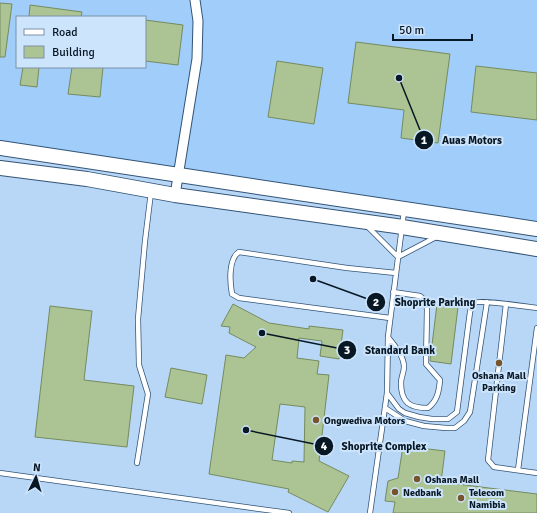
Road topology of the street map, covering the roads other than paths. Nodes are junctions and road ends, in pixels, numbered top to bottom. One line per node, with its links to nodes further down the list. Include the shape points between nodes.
1 (195, 0): 4 (street, via 198,21 197,59)
2 (0, 148): 4 (main road)
3 (0, 168): 5 (main road)
4 (178, 174): 6 (street); 7 (main road)
5 (152, 190): 6 (main road); 24 (lane, via 138,319 140,365 148,394)
6 (175, 195): 8 (main road)
7 (404, 210): 9 (main road); 10 (lane)
8 (363, 222): 10 (main road); 13 (lane)
9 (443, 224): 10 (main road); 11 (main road); 12 (main road); 13 (lane)
10 (402, 228): 13 (lane)
11 (537, 229)
12 (537, 249)
13 (398, 257): 14 (lane)
14 (396, 273): 15 (lane); 19 (lane, via 239,252 232,260 230,285 232,294 239,298)
15 (393, 292): 19 (lane); 21 (lane, via 420,296 426,301 426,364 440,380 439,392 434,403 428,408 411,406 405,400 401,383 404,366 397,349)
16 (487, 302): 17 (lane); 22 (lane, via 476,302 470,312 457,412 448,419 419,417 405,413); 23 (lane, via 470,412 464,421 455,428 424,426 405,421)
17 (506, 304): 18 (lane); 25 (lane, via 488,460 494,467)
18 (537, 308)
19 (390, 318): 21 (lane)
20 (537, 328): 25 (lane)
21 (388, 337): 22 (lane)
22 (387, 393): 23 (lane)
23 (385, 408): 29 (lane)
24 (137, 463)
25 (518, 470): 27 (lane)
26 (0, 473): 28 (lane)
27 (537, 473)
28 (289, 513)
29 (370, 513)

